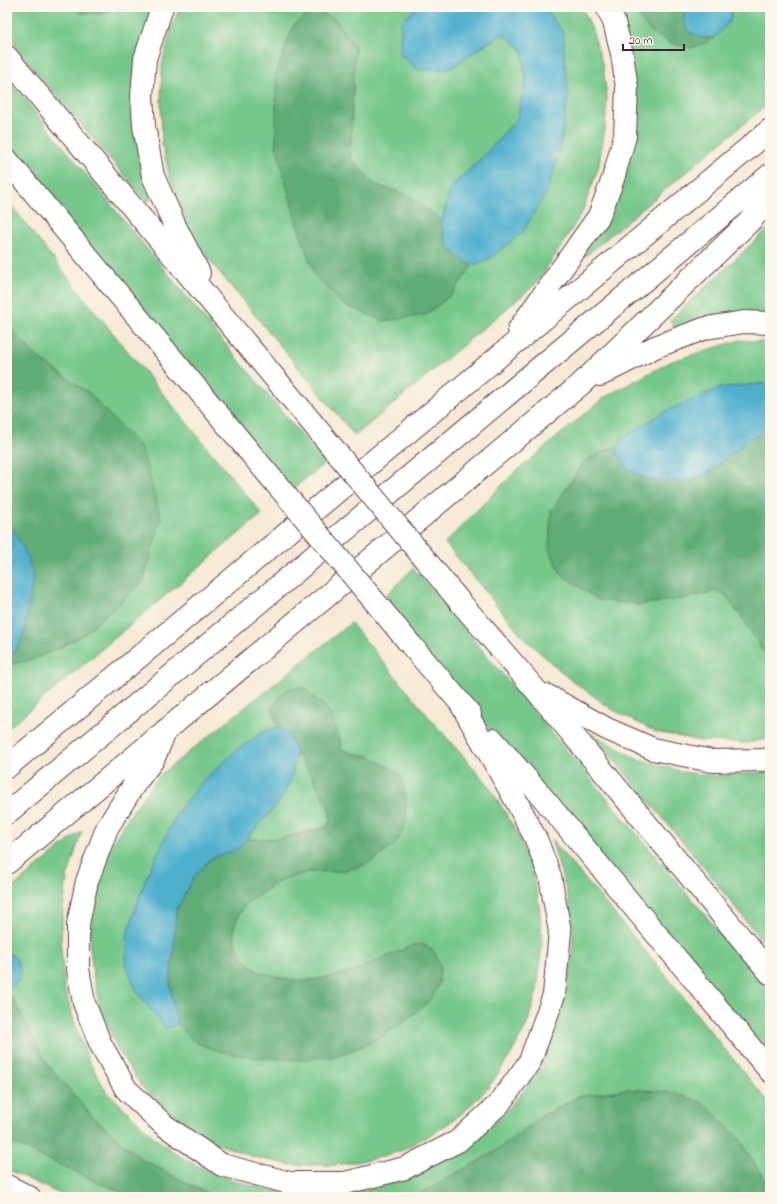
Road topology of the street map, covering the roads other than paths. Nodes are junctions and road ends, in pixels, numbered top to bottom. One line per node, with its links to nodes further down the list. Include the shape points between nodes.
1 (162, 7): 8 (highway, via 145,59 142,96 144,126 153,176)
2 (607, 7): 10 (highway, via 614,22 622,54 627,88 624,136 613,179 599,216)
3 (7, 57): 8 (highway)
4 (770, 130): 10 (highway)
5 (7, 160): 13 (highway, bridge)
6 (770, 175): 17 (highway)
7 (770, 200): 11 (highway)
8 (216, 308): 12 (highway, bridge)
9 (770, 323): 11 (highway, via 744,322 706,328 655,347)
10 (500, 355): 16 (highway)
11 (581, 384): 14 (highway)
12 (535, 689): 15 (highway, via 607,729 653,749 712,761); 19 (highway)
13 (461, 704): 14 (highway, via 520,807 550,876 560,932 554,995 530,1060 499,1104 458,1141 405,1168 345,1183 290,1183 222,1164 164,1125 126,1089 100,1043 84,1003 78,969 78,924 87,881 106,828 153,760); 20 (highway, via 539,793)
14 (166, 730): 18 (highway)
15 (770, 758)
16 (7, 767)
17 (7, 813)
18 (7, 862)
19 (770, 973)
20 (770, 1070)
21 (7, 1186): 22 (highway)
22 (29, 1197)

